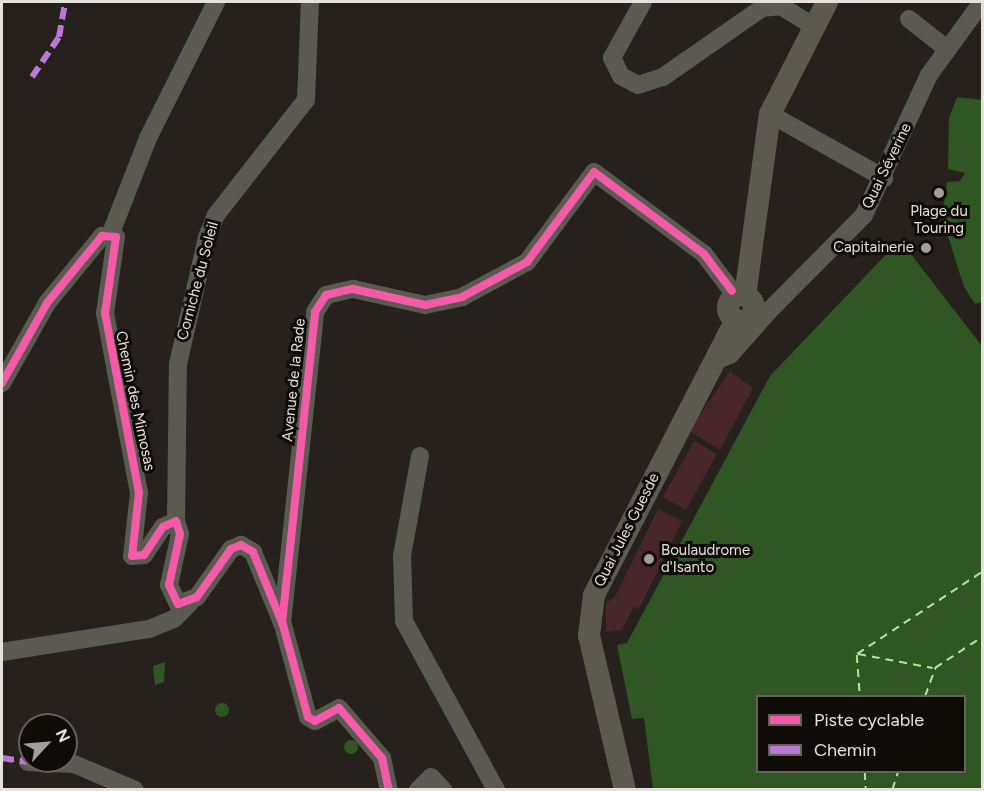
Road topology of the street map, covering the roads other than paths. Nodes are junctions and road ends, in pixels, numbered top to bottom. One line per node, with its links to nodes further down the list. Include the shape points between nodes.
1 (216, 2): 11 (street, via 148,138)
2 (310, 2): 16 (street, Corniche du Soleil, via 306,100 216,215 207,237 180,349)
3 (643, 2): 7 (street, via 612,58 621,76 638,85 663,77 762,8 785,8)
4 (827, 2): 7 (main road, Quai Jules Guesde)
5 (982, 2): 8 (street, Quai Séverine)
6 (909, 19): 8 (street)
7 (814, 27): 9 (main road, Quai Jules Guesde)
8 (947, 49): 10 (street, Quai Séverine, via 929,75)
9 (770, 114): 10 (street); 12 (main road, Quai Jules Guesde)
10 (884, 178): 12 (street, Quai Séverine, via 864,215)
11 (111, 233): 14 (street, via 102,236 47,303); 16 (street, Chemin des Mimosas, via 117,248 105,313 107,339 124,398 140,493 132,556 144,555 163,527)
12 (747, 306): 13 (main road, Quai Jules Guesde); 13 (street, Quai Séverine, via 730,355); 18 (street, Avenue de la Rade, via 704,254 594,172 527,262 462,297 425,305 353,289 326,295 315,312)
13 (715, 361): 26 (main road, Quai Jules Guesde, via 601,577 591,612 594,659)
14 (2, 383)
15 (420, 456): 25 (street, via 402,556 404,621)
16 (176, 520): 17 (street, via 180,534 169,585 178,604)
17 (190, 603): 18 (street, via 226,553 246,546 257,556); 19 (street, via 174,619 149,629)
18 (282, 623): 22 (street, via 308,717 315,721 339,708 382,758)
19 (2, 652)
20 (78, 766): 21 (street)
21 (135, 789)
22 (389, 789)
23 (418, 789): 24 (street, via 432,777)
24 (443, 789)
25 (496, 789)
26 (625, 789)

